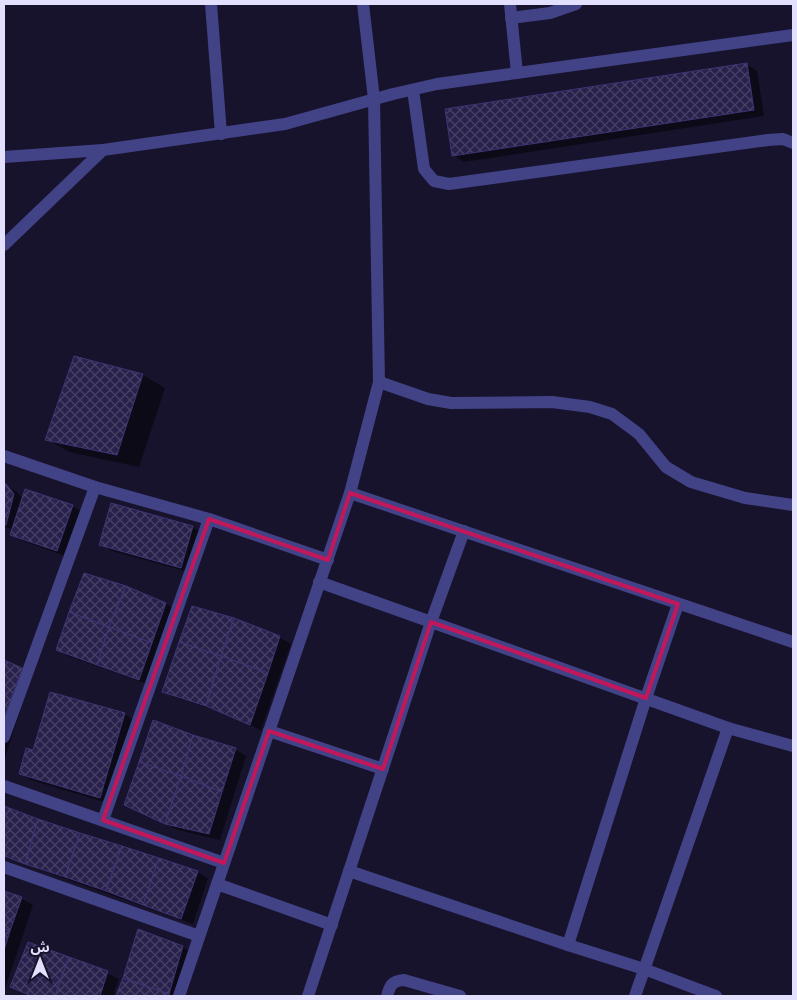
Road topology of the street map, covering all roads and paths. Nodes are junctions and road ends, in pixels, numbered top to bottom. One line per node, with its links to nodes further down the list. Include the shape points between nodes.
1 (211, 4): 10 (street)
2 (363, 4): 9 (street)
3 (510, 4): 5 (street)
4 (576, 4): 5 (street, via 550,13)
5 (511, 18): 7 (street)
6 (793, 35): 7 (street)
7 (517, 73): 8 (street)
8 (413, 90): 9 (street); 11 (street, via 424,169 434,181 449,184 768,140 783,139)
9 (374, 99): 10 (street, via 284,124); 15 (street)
10 (221, 134): 12 (street)
11 (793, 143)
12 (103, 150): 13 (street); 14 (street)
13 (4, 157)
14 (4, 245)
15 (379, 382): 18 (street); 19 (street, via 428,399 451,403 552,402 590,407 612,414 639,434 666,467 691,482 745,498)
16 (4, 456): 17 (street)
17 (95, 486): 20 (street); 30 (street)
18 (350, 493): 21 (street); 22 (street)
19 (793, 505)
20 (209, 518): 22 (street); 34 (street)
21 (464, 531): 24 (street); 25 (street)
22 (328, 560): 23 (street)
23 (320, 582): 25 (street); 29 (street)
24 (678, 604): 26 (street); 27 (street)
25 (431, 622): 27 (street); 32 (street)
26 (793, 642)
27 (646, 698): 28 (street); 41 (street)
28 (728, 728): 31 (street); 42 (street)
29 (269, 731): 32 (street); 35 (street)
30 (4, 737)
31 (793, 746)
32 (383, 769): 37 (street)
33 (4, 786): 34 (street)
34 (103, 820): 35 (street)
35 (224, 863): 38 (street)
36 (4, 867): 40 (street)
37 (350, 871): 39 (street); 41 (street)
38 (216, 884): 39 (street); 40 (street)
39 (332, 925): 44 (street)
40 (199, 936): 43 (street)
41 (568, 945): 42 (street)
42 (644, 969): 47 (street); 48 (street)
43 (179, 996)
44 (308, 996)
45 (387, 996): 46 (street, via 396,980)
46 (460, 996)
47 (635, 996)
48 (716, 996)

